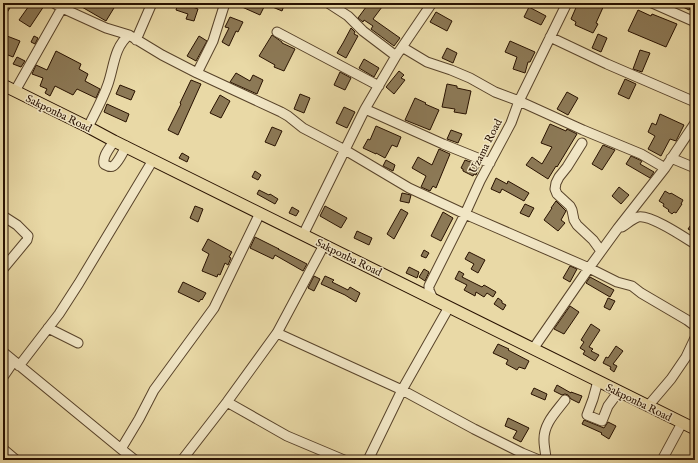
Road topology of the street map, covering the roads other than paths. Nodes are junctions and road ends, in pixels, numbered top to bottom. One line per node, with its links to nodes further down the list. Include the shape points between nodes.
1 (152, 3): 10 (street)
2 (225, 3): 14 (street, via 213,41)
3 (328, 3): 13 (street, via 348,16)
4 (432, 3): 12 (street)
5 (567, 3): 11 (street, Uzama Road)
6 (652, 3): 8 (street)
7 (58, 5): 10 (street); 17 (street)
8 (695, 22)
9 (277, 32): 16 (street)
10 (132, 38): 14 (street); 22 (street, via 123,41 118,49 108,83)
11 (550, 38): 18 (street, Uzama Road); 19 (street)
12 (402, 47): 13 (street); 18 (street, via 427,62 470,78 495,92)
13 (396, 56): 16 (street)
14 (197, 73): 26 (street, via 281,112 303,128)
15 (3, 85): 17 (main road, Sakponba Road)
16 (379, 86): 20 (street)
17 (15, 91): 22 (main road, Sakponba Road)
18 (519, 101): 29 (street, Uzama Road, via 511,123); 30 (street, via 641,154)
19 (695, 102)
20 (365, 109): 26 (street); 29 (street)
21 (695, 123): 27 (street)
22 (88, 127): 23 (main road, Sakponba Road)
23 (114, 141): 25 (main road, Sakponba Road); 25 (street, via 103,160 108,166 116,164)
24 (582, 143): 39 (street, via 559,177 555,189 570,206 577,225)
25 (126, 146): 28 (main road, Sakponba Road)
26 (345, 150): 33 (street, via 409,188); 36 (street)
27 (670, 158): 30 (street); 31 (street)
28 (153, 160): 32 (main road, Sakponba Road); 45 (street)
29 (490, 163): 33 (street, Uzama Road)
30 (665, 168): 35 (street)
31 (695, 168)
32 (260, 213): 36 (main road, Sakponba Road); 64 (street, via 214,308 154,390)
33 (465, 214): 40 (street); 42 (street, Uzama Road, via 429,286)
34 (3, 216): 41 (street, via 17,225 28,236 28,240)
35 (618, 228): 37 (street, via 638,217 645,217); 39 (street)
36 (304, 235): 38 (main road, Sakponba Road)
37 (695, 244)
38 (324, 245): 42 (main road, Sakponba Road); 46 (street)
39 (601, 251): 40 (street)
40 (589, 268): 44 (street, via 617,282 632,286); 49 (street)
41 (3, 269)
42 (433, 299): 43 (main road, Sakponba Road)
43 (449, 307): 49 (main road, Sakponba Road); 54 (street)
44 (695, 326)
45 (48, 328): 48 (street); 51 (street)
46 (277, 333): 54 (street); 58 (street)
47 (695, 338): 60 (street, via 671,379)
48 (78, 343)
49 (533, 349): 53 (main road, Sakponba Road)
50 (3, 352): 51 (street)
51 (16, 364): 52 (street); 64 (street)
52 (3, 377)
53 (598, 381): 55 (main road, Sakponba Road); 56 (street)
54 (402, 390): 69 (street); 70 (street)
55 (619, 391): 59 (street); 60 (main road, Sakponba Road)
56 (593, 399): 59 (street); 59 (street, via 587,415 602,421)
57 (566, 400): 71 (street, via 545,429)
58 (227, 402): 67 (street); 68 (street, via 287,436)
59 (608, 406)
60 (648, 406): 61 (main road, Sakponba Road)
61 (682, 423): 62 (main road, Sakponba Road); 72 (street)
62 (695, 429)
63 (3, 449): 65 (street)
64 (121, 449): 66 (street)
65 (16, 460)
66 (135, 460)
67 (182, 460)
68 (344, 460)
69 (368, 460)
70 (539, 460)
71 (546, 460)
72 (662, 460)

